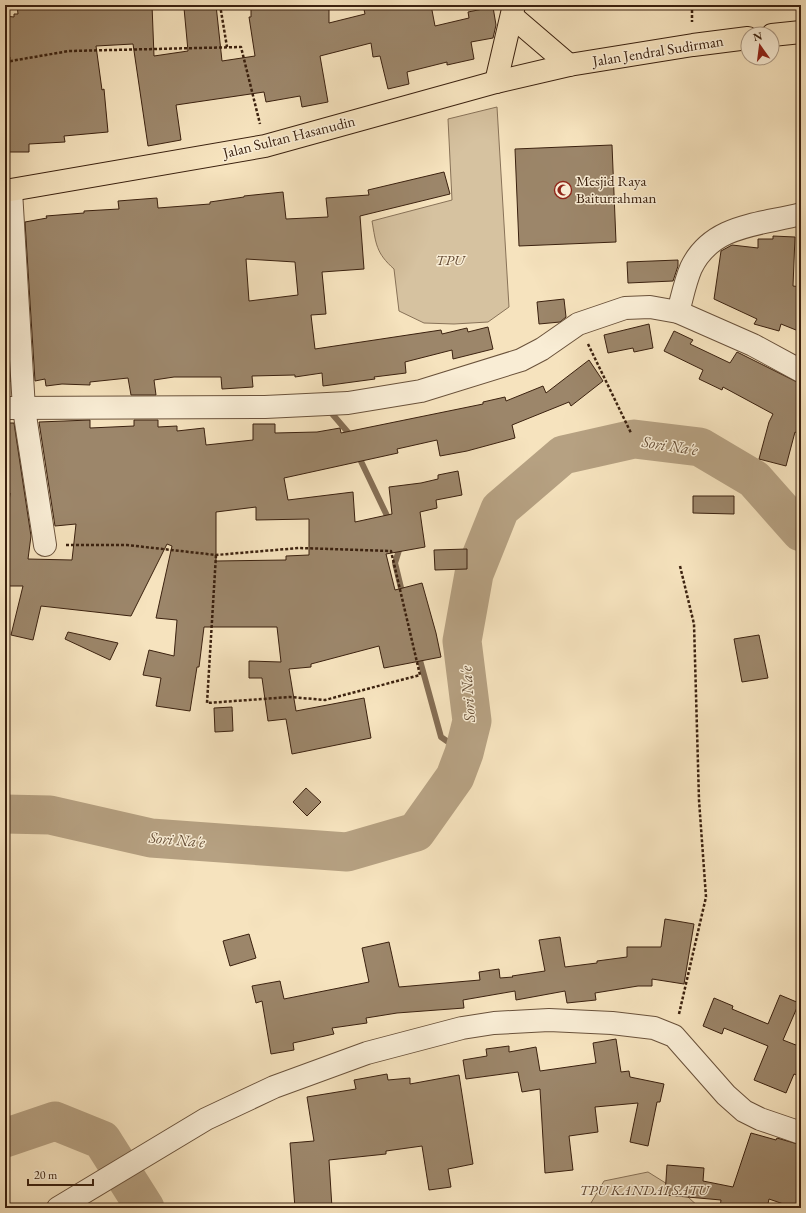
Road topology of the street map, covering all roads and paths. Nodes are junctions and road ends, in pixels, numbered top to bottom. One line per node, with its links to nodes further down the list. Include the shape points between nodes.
1 (220, 5): 4 (path)
2 (513, 11): 6 (main road); 7 (main road)
3 (740, 39): 6 (main road, Jalan Jendral Sudirman)
4 (227, 47): 5 (path, via 69,51); 8 (path, via 241,47)
5 (5, 62)
6 (569, 65): 7 (main road, Jalan Sultan Hasanudin)
7 (496, 82): 8 (main road, Jalan Sultan Hasanudin)
8 (266, 146): 9 (main road, Jalan Sultan Hasanudin)
9 (8, 191): 14 (street)
10 (801, 214): 11 (street, via 740,227 717,237 703,250 691,268)
11 (678, 312): 12 (street, via 650,307 625,308); 13 (street, via 753,345)
12 (578, 324): 14 (street, via 522,360 421,391 348,402 265,407); 15 (path)
13 (801, 371)
14 (15, 409): 16 (street)
15 (631, 433)
16 (45, 545): 17 (path, via 127,545)
17 (216, 555): 17 (path, via 207,703 290,697 325,700 420,675 391,551 299,548)
18 (680, 566): 19 (path, via 694,624 699,800 706,897)
19 (674, 1036): 20 (street, via 726,1095 744,1111); 21 (street, via 654,1028 612,1023 549,1020 494,1023 462,1028 366,1053 274,1087 206,1119)
20 (801, 1133)
21 (58, 1208)

